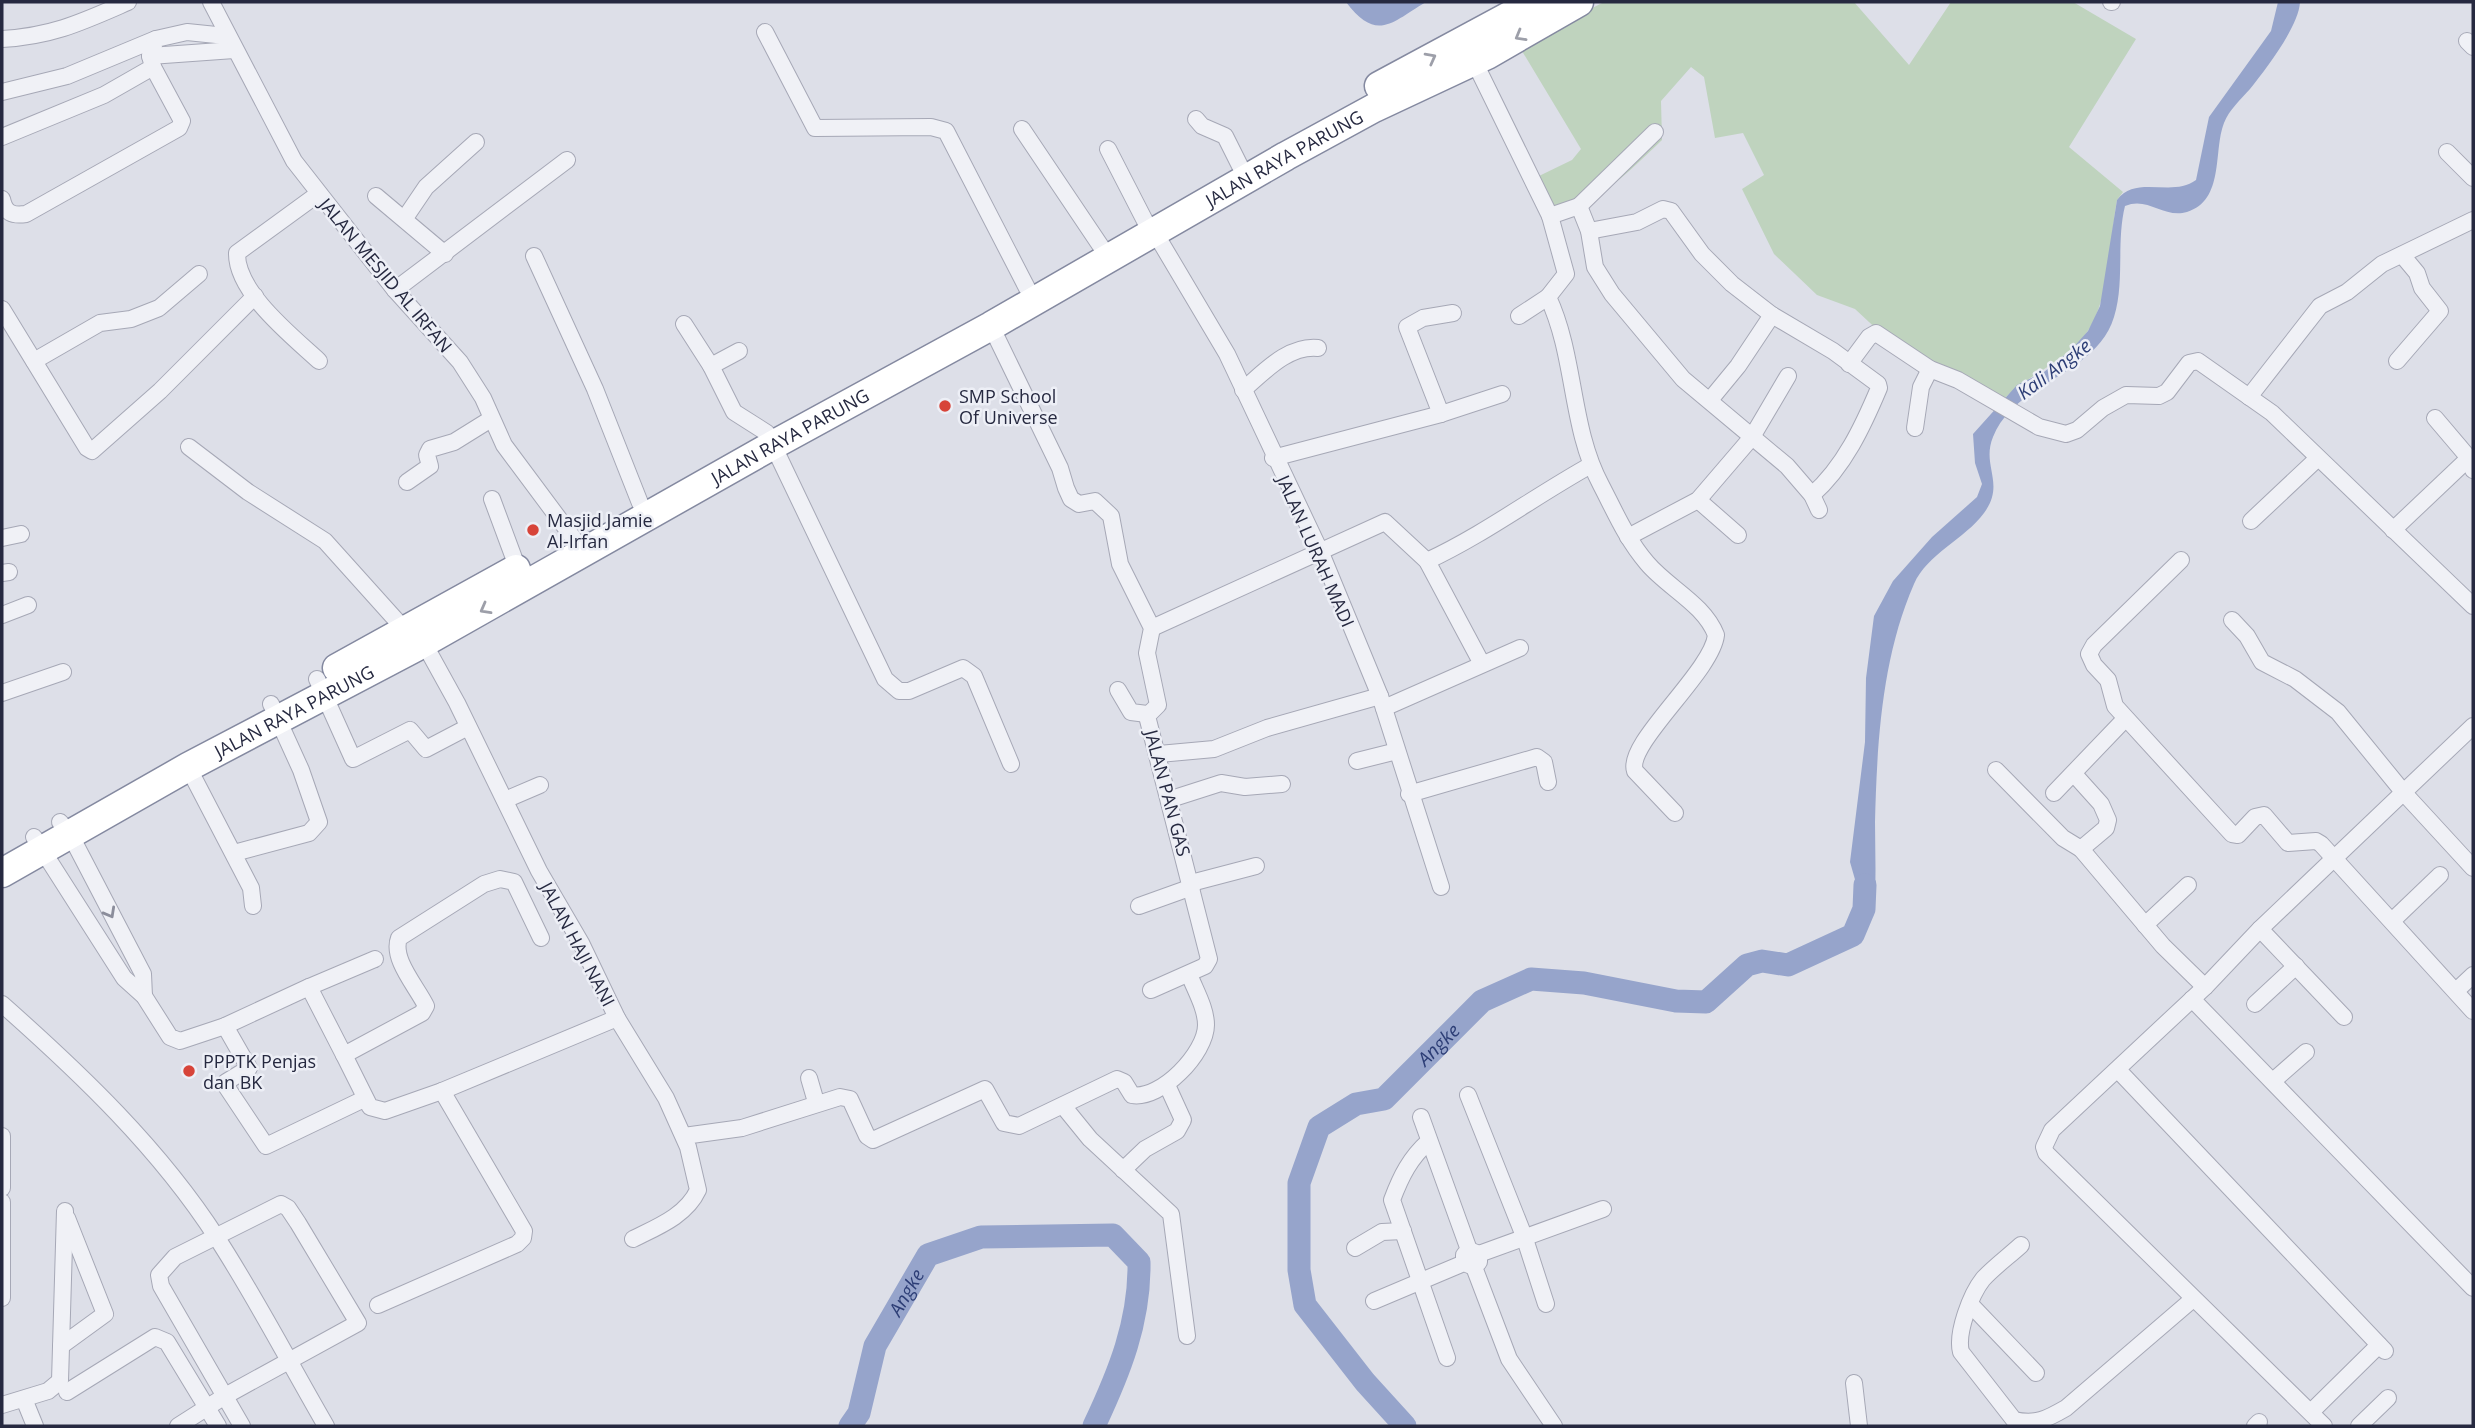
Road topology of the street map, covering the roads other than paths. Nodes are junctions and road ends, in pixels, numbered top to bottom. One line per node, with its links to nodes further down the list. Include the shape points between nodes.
1 (128, 2): 6 (street, via 48,35)
2 (211, 2): 8 (street, JALAN MESJID AL IRFAN)
3 (1535, 2): 18 (highway, JALAN RAYA PARUNG, one-way to 3)
4 (1579, 2): 10 (highway, JALAN RAYA PARUNG, one-way to 10)
5 (765, 32): 37 (street, via 815,128 930,127 946,131)
6 (2, 39)
7 (156, 39): 8 (street, via 187,32); 9 (street); 11 (street, via 67,76)
8 (230, 43): 9 (street); 23 (street, JALAN MESJID AL IRFAN, via 294,161)
9 (152, 61): 15 (street, via 104,95); 25 (street, via 182,121 180,128 26,214 7,211)
10 (1474, 61): 18 (highway, JALAN RAYA PARUNG); 27 (street)
11 (2, 92)
12 (1196, 119): 21 (street, via 1225,136)
13 (1022, 129): 32 (street)
14 (1656, 132): 26 (street)
15 (2, 137)
16 (476, 142): 28 (street, via 426,187)
17 (1108, 149): 30 (street, JALAN LURAH MADI)
18 (1282, 149): 21 (highway, JALAN RAYA PARUNG); 30 (highway, JALAN RAYA PARUNG)
19 (2447, 152): 22 (street)
20 (567, 160): 33 (street)
21 (1240, 166): 30 (highway, JALAN RAYA PARUNG)
22 (2473, 178)
23 (318, 194): 38 (street, JALAN MESJID AL IRFAN); 39 (street, via 237,253 239,271)
24 (376, 196): 28 (street)
25 (2, 199)
26 (1579, 205): 27 (street); 31 (street)
27 (1550, 216): 40 (street, via 1566,274)
28 (405, 218): 33 (street)
29 (2473, 220): 34 (street)
30 (1150, 226): 32 (highway, JALAN RAYA PARUNG); 46 (highway, JALAN RAYA PARUNG); 56 (street, JALAN LURAH MADI, via 1227,355)
31 (1589, 231): 43 (street, via 1637,222 1668,209 1676,213 1713,266); 59 (street, via 1595,268 1607,287 1683,379)
32 (1102, 248): 37 (highway, JALAN RAYA PARUNG)
33 (445, 254): 38 (street)
34 (2402, 255): 49 (street, via 2440,311); 58 (street, via 2320,306)
35 (534, 256): 74 (street, via 595,389)
36 (199, 274): 50 (street, via 159,308 131,319 100,323)
37 (1027, 288): 65 (highway, JALAN RAYA PARUNG, via 836,391)
38 (394, 290): 62 (street, JALAN MESJID AL IRFAN, via 460,362 484,398)
39 (256, 296): 50 (street, via 95,450 87,448); 51 (street)
40 (1548, 297): 44 (street); 70 (street, via 1559,322)
41 (2, 309): 50 (street)
42 (1453, 313): 60 (street, via 1423,318 1407,327)
43 (1772, 315): 52 (street); 59 (street)
44 (1519, 316)
45 (684, 324): 53 (street)
46 (991, 326): 65 (highway, JALAN RAYA PARUNG); 90 (street, via 1071,499 1079,504 1100,503 1111,516 1120,564)
47 (1318, 348): 56 (street, via 1292,352)
48 (739, 351): 53 (street)
49 (2398, 360)
50 (34, 361)
51 (319, 361)
52 (1849, 364): 54 (street, via 1876,332); 64 (street, via 1879,388 1816,503 1787,466)
53 (711, 366): 65 (street, via 734,412)
54 (1930, 369): 58 (street, via 2046,431 2066,434 2126,395 2151,397 2167,392 2193,361 2207,365); 63 (street, via 1921,387)
55 (1787, 376): 64 (street)
56 (1242, 390): 67 (street, JALAN LURAH MADI)
57 (1502, 394): 60 (street)
58 (2249, 397): 68 (street)
59 (1710, 400): 64 (street)
60 (1441, 414): 67 (street)
61 (2435, 418): 69 (street)
62 (491, 419): 71 (street, via 454,442 430,449 430,466); 81 (street, JALAN MESJID AL IRFAN, via 504,444)
63 (1915, 428)
64 (1752, 437): 73 (street)
65 (770, 439): 74 (highway, JALAN RAYA PARUNG); 91 (highway, JALAN RAYA PARUNG, one-way to 91); 107 (street, via 885,680 899,691 909,691 963,668 968,670)
66 (189, 447): 91 (street, JALAN HAJI NANI, via 325,541)
67 (1273, 457): 82 (street, JALAN LURAH MADI)
68 (2318, 458): 75 (street); 76 (street)
69 (2471, 464): 76 (street)
70 (1591, 465): 79 (street); 84 (street, via 1468,542)
71 (407, 482)
72 (492, 499): 85 (street)
73 (1698, 500): 78 (street); 79 (street)
74 (640, 503): 81 (highway, JALAN RAYA PARUNG)
75 (2251, 521)
76 (2393, 530): 87 (street)
77 (21, 534): 80 (street)
78 (1738, 535)
79 (1628, 537): 119 (street, via 1667,584 1707,618 1716,635 1709,658 1641,746 1634,762 1635,771)
80 (2, 538)
81 (574, 539): 85 (highway, JALAN RAYA PARUNG)
82 (1321, 553): 84 (street, via 1385,522); 90 (street); 98 (street, JALAN LURAH MADI, via 1330,598)
83 (2180, 560): 101 (street, via 2089,654 2108,680 2112,700)
84 (1427, 561): 93 (street)
85 (518, 569): 91 (highway, JALAN RAYA PARUNG)
86 (28, 605): 88 (street)
87 (2473, 606)
88 (2, 615)
89 (2232, 620): 115 (street, via 2262,662 2295,679 2338,712)
90 (1152, 628): 100 (street, JALAN PAN GAS, via 1147,653 1158,705)
91 (414, 633): 95 (highway, JALAN RAYA PARUNG); 103 (street, JALAN HAJI NANI)
92 (1520, 648): 93 (street)
93 (1482, 664): 98 (street)
94 (62, 672): 97 (street)
95 (321, 687): 99 (highway, JALAN RAYA PARUNG); 103 (street, via 353,759 410,730 426,749)
96 (1118, 690): 100 (street, via 1131,712)
97 (2, 693)
98 (1382, 702): 104 (street, JALAN LURAH MADI); 105 (street, via 1267,727 1214,749)
99 (274, 712): 108 (highway, JALAN RAYA PARUNG); 120 (highway, JALAN RAYA PARUNG); 124 (street, via 319,821 309,833)
100 (1147, 714): 105 (street, JALAN PAN GAS)
101 (2125, 719): 110 (street); 126 (street, via 2232,834 2238,835 2255,817 2264,815 2288,843 2316,841)
102 (2473, 726): 115 (street)
103 (468, 727): 118 (street, JALAN HAJI NANI)
104 (1397, 751): 106 (street); 116 (street, JALAN LURAH MADI)
105 (1158, 754): 117 (street, JALAN PAN GAS)
106 (1357, 761)
107 (1011, 764)
108 (188, 767): 120 (highway, JALAN RAYA PARUNG); 124 (street)
109 (1996, 770): 122 (street, via 2063,838)
110 (2074, 774): 114 (street); 122 (street, via 2101,804 2108,820 2106,828)
111 (1548, 782): 116 (street, via 1544,762 1537,757)
112 (1282, 784): 117 (street, via 1245,787 1221,783)
113 (540, 785): 118 (street)
114 (2054, 793)
115 (2404, 793): 123 (street); 126 (street)
116 (1409, 794): 133 (street, JALAN LURAH MADI)
117 (1171, 799): 131 (street, JALAN PAN GAS)
118 (505, 800): 156 (street, JALAN HAJI NANI)
119 (1675, 813)
120 (65, 829): 121 (highway, JALAN RAYA PARUNG); 140 (street, one-way to 140)
121 (38, 844): 125 (highway, JALAN RAYA PARUNG); 129 (highway, JALAN RAYA PARUNG); 141 (street)
122 (2081, 849): 137 (street)
123 (2467, 850): 128 (street)
124 (234, 853): 134 (street, via 251,888)
125 (2, 855)
126 (2333, 858): 136 (street); 138 (street)
127 (1256, 866): 131 (street)
128 (2473, 868)
129 (2, 873)
130 (2440, 875): 136 (street)
131 (1192, 885): 135 (street); 144 (street, JALAN PAN GAS, via 1209,959)
132 (2188, 885): 137 (street)
133 (1441, 887)
134 (253, 906)
135 (1139, 906)
136 (2392, 921): 149 (street)
137 (2145, 925): 147 (street)
138 (2260, 929): 143 (street); 147 (street)
139 (541, 938): 159 (street, via 514,882 500,879 484,884 399,938 400,957 426,1006 422,1013)
140 (130, 949): 141 (street); 150 (street, via 143,974)
141 (112, 956): 150 (street, via 124,978)
142 (375, 959): 146 (street)
143 (2296, 966): 153 (street); 155 (street)
144 (1189, 974): 148 (street); 163 (street, via 1205,1015 1206,1031 1188,1064)
145 (2473, 975): 149 (street)
146 (309, 987): 157 (street); 159 (street)
147 (2205, 987): 151 (street)
148 (1151, 990)
149 (2456, 991): 154 (street)
150 (144, 996): 157 (street, via 175,1040 189,1040)
151 (2192, 999): 160 (street); 162 (street)
152 (2, 1004): 181 (street, via 89,1081)
153 (2255, 1004)
154 (2473, 1011)
155 (2344, 1017)
156 (617, 1018): 164 (street); 171 (street, JALAN HAJI NANI)
157 (225, 1026): 166 (street, via 249,1068 226,1086 266,1146)
158 (2306, 1052): 162 (street)
159 (344, 1055): 166 (street)
160 (2119, 1070): 190 (street, via 2052,1130 2043,1147); 207 (street, via 2382,1348)
161 (809, 1078): 167 (street)
162 (2273, 1081): 188 (street)
163 (1167, 1085): 168 (street, via 1136,1096 1117,1079); 173 (street, via 1183,1120 1180,1127 1145,1149)
164 (442, 1091): 166 (street, via 385,1111 376,1111); 193 (street, via 524,1231 523,1238)
165 (1468, 1095): 180 (street)
166 (364, 1098)
167 (816, 1102): 168 (street, via 850,1099 873,1140 985,1089 1011,1126); 171 (street, via 741,1128)
168 (1064, 1107): 173 (street)
169 (1421, 1117): 172 (street)
170 (2, 1136): 174 (street)
171 (684, 1136): 182 (street, JALAN HAJI NANI, via 698,1190 692,1202)
172 (1429, 1141): 175 (street, via 1415,1153); 185 (street)
173 (1123, 1170): 195 (street, via 1171,1214)
174 (2, 1188)
175 (1392, 1200): 178 (street); 179 (street)
176 (2, 1202): 186 (street)
177 (1603, 1209): 180 (street)
178 (1403, 1231): 179 (street); 187 (street)
179 (1382, 1232): 184 (street)
180 (1524, 1236): 185 (street); 192 (street)
181 (216, 1237): 198 (street); 198 (street, via 272,1206 289,1208 350,1309 358,1323); 202 (street, via 175,1257 159,1275 161,1286)
182 (633, 1240)
183 (2021, 1245): 194 (street, via 1984,1279)
184 (1355, 1248)
185 (1471, 1258): 187 (street); 214 (street, via 1509,1359)
186 (2, 1263): 189 (street)
187 (1420, 1281): 191 (street); 197 (street)
188 (2473, 1288)
189 (2, 1298)
190 (2193, 1299): 207 (street); 208 (street, via 2066,1408 2047,1420)
191 (1374, 1301)
192 (1546, 1304)
193 (378, 1305)
194 (1971, 1305): 199 (street); 208 (street, via 1960,1328 1961,1352)
195 (1187, 1336)
196 (61, 1346): 196 (street, via 105,1314 65,1212); 204 (street, via 60,1381 48,1391)
197 (1447, 1358)
198 (289, 1363): 202 (street); 213 (street)
199 (2036, 1373)
200 (1854, 1383): 215 (street)
201 (67, 1392): 206 (street, via 155,1337 167,1342)
202 (226, 1396): 206 (street); 212 (street)
203 (2388, 1398): 217 (street)
204 (24, 1399): 205 (street); 209 (street)
205 (2, 1405)
206 (206, 1407): 210 (street); 211 (street)
207 (2311, 1412): 216 (street)
208 (2009, 1423)
209 (35, 1426)
210 (178, 1426)
211 (218, 1426)
212 (242, 1426)
213 (326, 1426)
214 (1554, 1426)
215 (1859, 1426)
216 (2324, 1426)
217 (2359, 1426)

